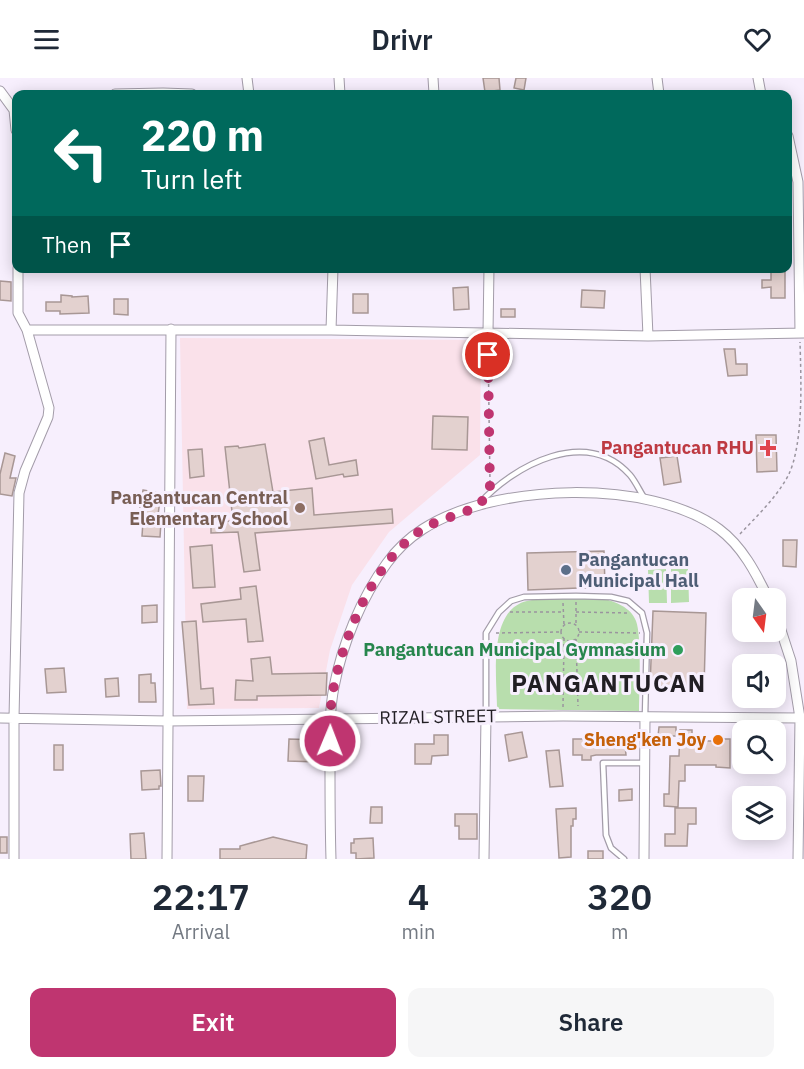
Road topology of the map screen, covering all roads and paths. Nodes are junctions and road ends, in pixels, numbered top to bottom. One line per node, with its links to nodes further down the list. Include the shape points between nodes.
1 (0, 90): 2 (street)
2 (12, 105)
3 (792, 154): 12 (street, via 798,182)
4 (18, 273): 9 (street, via 18,313)
5 (333, 273): 10 (street)
6 (489, 273): 11 (street)
7 (645, 273): 13 (street)
8 (171, 329): 9 (street); 10 (street); 46 (street)
9 (27, 330): 43 (street, via 49,408 19,493)
10 (331, 330): 11 (street)
11 (488, 332): 13 (street); 14 (path)
12 (802, 333): 13 (street); 17 (path, via 799,421 789,474 775,496)
13 (648, 336)
14 (490, 492): 15 (lane, via 525,467 580,452 598,454 615,462); 16 (lane)
15 (645, 499): 16 (street, via 557,492); 17 (street, via 697,517)
16 (476, 507): 44 (street, via 424,528 387,563 368,593 340,661)
17 (733, 541): 18 (street)
18 (762, 588)
19 (563, 596): 20 (lane); 21 (lane, via 524,597 511,601); 22 (path)
20 (576, 596): 23 (path); 24 (lane, via 628,601)
21 (499, 612): 22 (path); 29 (lane)
22 (564, 612): 26 (path)
23 (576, 612): 24 (path); 25 (path)
24 (642, 613): 30 (lane)
25 (576, 625): 26 (path); 28 (path)
26 (564, 626): 27 (path)
27 (561, 632): 29 (path); 31 (path)
28 (579, 632): 30 (path); 32 (path)
29 (486, 633): 37 (lane)
30 (647, 633): 36 (lane)
31 (564, 639): 32 (path); 34 (path)
32 (576, 639): 35 (path)
33 (785, 642): 45 (street)
34 (564, 652): 35 (path); 37 (path); 39 (path)
35 (576, 652): 36 (path); 40 (path)
36 (647, 652): 41 (lane)
37 (486, 654): 38 (lane)
38 (486, 716): 39 (street, RIZAL STREET); 44 (street, RIZAL STREET); 51 (street)
39 (562, 716): 40 (street, RIZAL STREET)
40 (578, 716): 41 (street, RIZAL STREET)
41 (645, 717): 45 (street, RIZAL STREET); 47 (street)
42 (0, 718): 43 (street, RIZAL STREET)
43 (14, 718): 46 (street, RIZAL STREET); 48 (street)
44 (330, 718): 46 (street, RIZAL STREET); 50 (street)
45 (802, 718): 54 (street)
46 (167, 721): 49 (street)
47 (645, 763): 52 (lane, via 603,763 606,835 611,848); 53 (street)
48 (14, 859)
49 (167, 859)
50 (331, 859)
51 (484, 859)
52 (624, 859)
53 (644, 859)
54 (798, 859)

